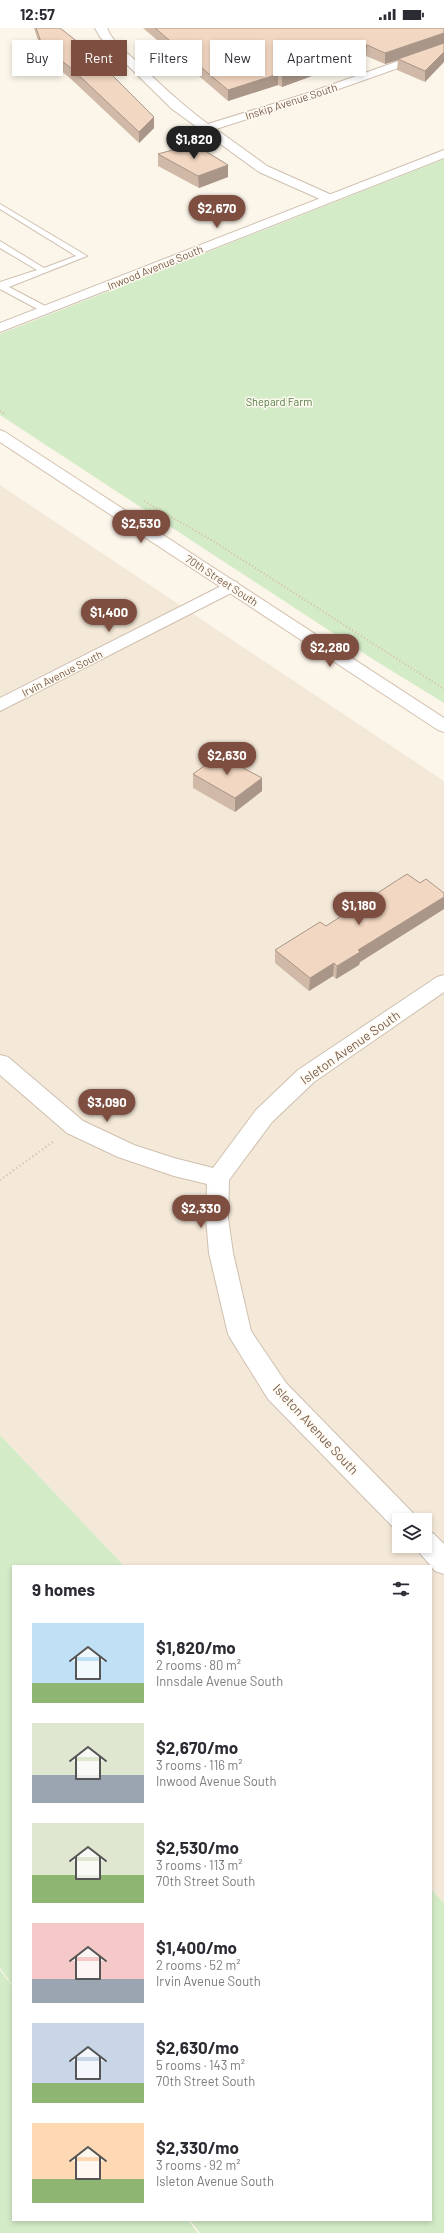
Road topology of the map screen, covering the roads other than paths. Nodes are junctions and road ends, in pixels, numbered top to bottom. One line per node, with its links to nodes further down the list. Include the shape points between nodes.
1 (101, 28): 3 (street, via 118,50 176,106)
2 (444, 48): 3 (street, Inskip Avenue South, via 309,96)
3 (206, 128): 5 (street, via 263,169)
4 (444, 154): 5 (street, Inwood Avenue South)
5 (329, 199): 10 (street, Inwood Avenue South)
6 (0, 206): 8 (lane, via 83,256)
7 (0, 244): 8 (lane)
8 (44, 271): 9 (lane)
9 (1, 285): 10 (lane)
10 (46, 310): 11 (street, Inwood Avenue South)
11 (0, 328)
12 (0, 435): 13 (street, 70th Street South)
13 (231, 586): 14 (street, Irvin Avenue South); 15 (street, 70th Street South)
14 (0, 705)
15 (444, 726)
16 (444, 982): 18 (street, Isleton Avenue South, via 306,1076 264,1116)
17 (0, 1063): 18 (street, via 75,1127 126,1151)
18 (218, 1178): 19 (street, Isleton Avenue South, via 217,1218 221,1253 240,1334 277,1391)
19 (396, 1513)
20 (432, 1549): 21 (street)
21 (444, 1562)

